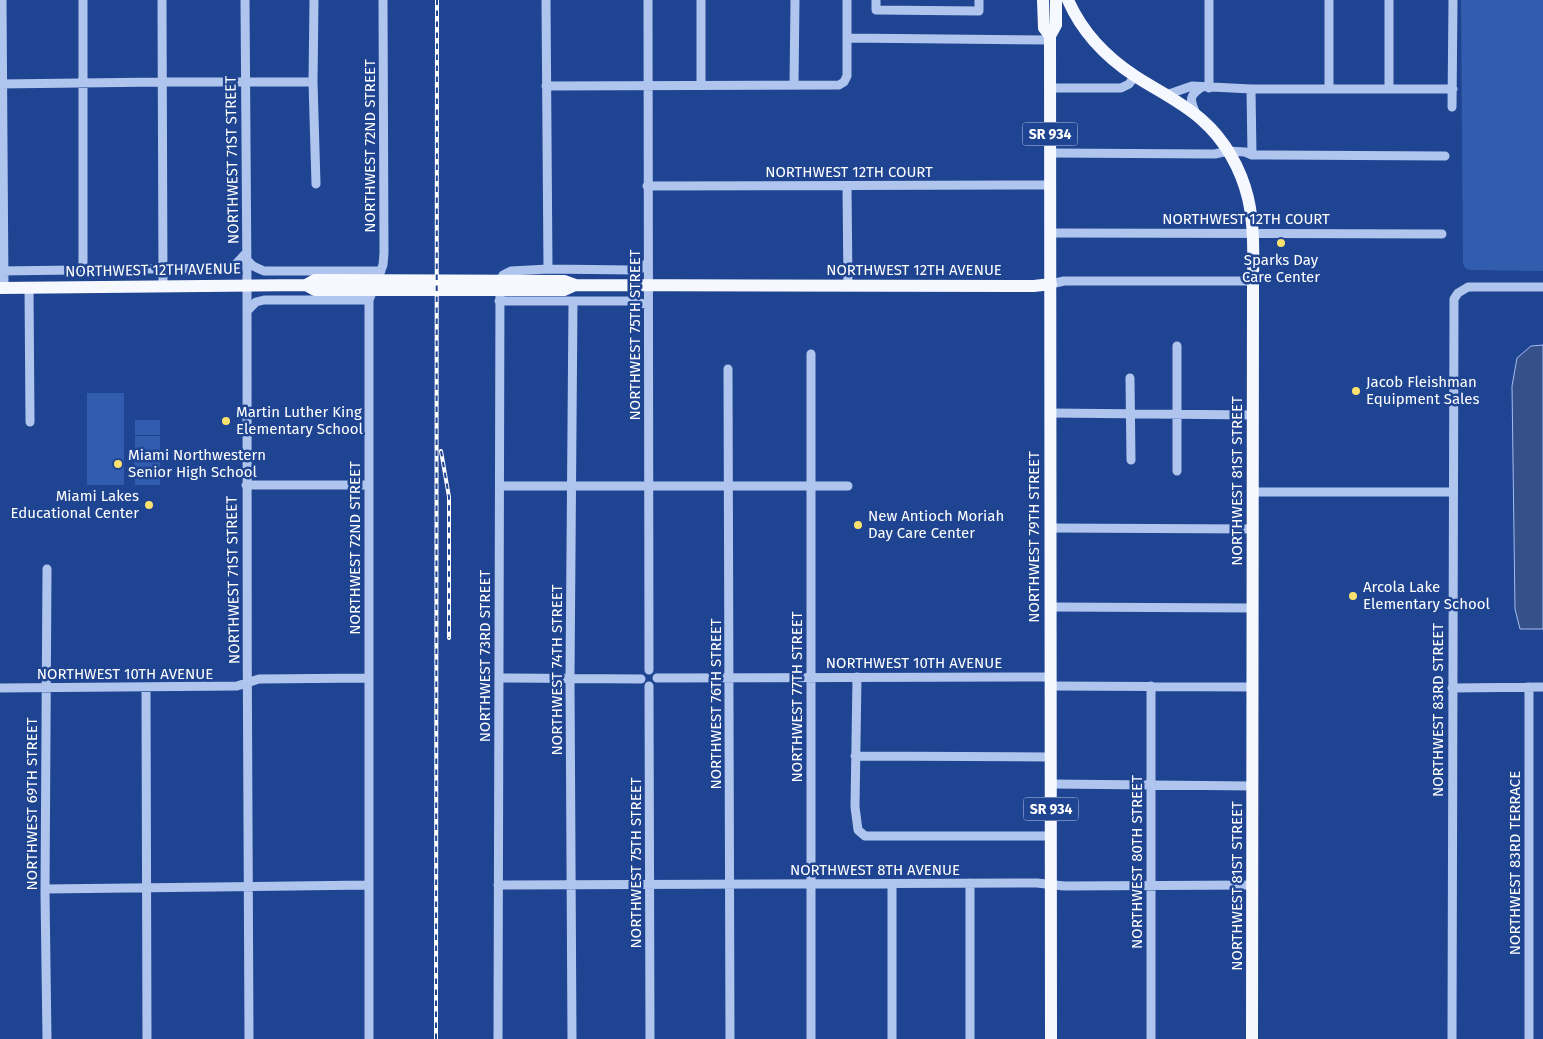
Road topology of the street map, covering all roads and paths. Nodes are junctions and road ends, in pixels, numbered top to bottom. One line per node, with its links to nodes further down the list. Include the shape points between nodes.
1 (2, 0): 28 (street)
2 (82, 0): 27 (street)
3 (162, 0): 24 (street)
4 (245, 0): 25 (street, NORTHWEST 71ST STREET)
5 (314, 0): 26 (street)
6 (383, 0): 60 (street, NORTHWEST 72ND STREET, via 384,253)
7 (546, 0): 31 (street)
8 (648, 0): 32 (street, NORTHWEST 75TH STREET)
9 (701, 0): 29 (street)
10 (795, 0): 30 (street)
11 (847, 0): 21 (street)
12 (876, 0): 13 (street, via 876,10 979,11)
13 (979, 0)
14 (1043, 0): 22 (main road, NORTHWEST 79TH STREET / SR 934, via 1044,28)
15 (1056, 0): 22 (main road, NORTHWEST 79TH STREET, via 1056,24)
16 (1068, 0): 23 (main road, NORTHWEST 81ST STREET, via 1093,40 1110,58)
17 (1209, 0): 34 (street)
18 (1329, 0): 36 (street)
19 (1389, 0): 37 (street)
20 (1453, 0): 38 (street)
21 (847, 38): 22 (street); 30 (street, via 847,76 844,82 840,85)
22 (1050, 38): 33 (main road, NORTHWEST 79TH STREET / SR 934)
23 (1135, 76): 33 (street, via 1121,88); 39 (main road, NORTHWEST 81ST STREET)
24 (161, 82): 25 (street); 27 (street); 56 (street)
25 (245, 82): 26 (street); 54 (street, NORTHWEST 71ST STREET)
26 (313, 82): 47 (street)
27 (83, 83): 28 (street); 58 (street)
28 (2, 84): 59 (street)
29 (701, 85): 30 (street); 32 (street)
30 (794, 85)
31 (546, 86): 32 (street); 57 (street)
32 (648, 86): 49 (street, NORTHWEST 75TH STREET)
33 (1050, 88): 43 (main road, NORTHWEST 79TH STREET / SR 934)
34 (1205, 88): 35 (street); 39 (street, via 1192,86); 41 (street, via 1194,92 1191,98)
35 (1251, 88): 36 (street); 44 (street)
36 (1329, 89): 37 (street)
37 (1389, 89): 38 (street)
38 (1453, 89): 40 (street)
39 (1166, 94): 41 (main road, NORTHWEST 81ST STREET)
40 (1452, 108)
41 (1197, 116): 42 (main road, NORTHWEST 81ST STREET)
42 (1228, 151): 43 (street, via 1215,154); 44 (street); 46 (main road, NORTHWEST 81ST STREET)
43 (1050, 153): 48 (main road, NORTHWEST 79TH STREET / SR 934)
44 (1252, 155): 45 (street); 46 (street, via 1243,160)
45 (1445, 156)
46 (1240, 174): 52 (main road, NORTHWEST 81ST STREET)
47 (316, 184)
48 (1050, 185): 50 (street, NORTHWEST 12TH COURT); 51 (main road, NORTHWEST 79TH STREET / SR 934)
49 (647, 186): 50 (street, NORTHWEST 12TH COURT); 55 (street, NORTHWEST 75TH STREET)
50 (846, 186): 66 (street)
51 (1051, 233): 52 (street, NORTHWEST 12TH COURT); 62 (main road, NORTHWEST 79TH STREET / SR 934)
52 (1253, 233): 53 (street, NORTHWEST 12TH COURT); 61 (main road, NORTHWEST 81ST STREET)
53 (1442, 234)
54 (247, 256): 56 (street, NORTHWEST 12TH AVENUE, via 231,267); 60 (street, NORTHWEST 12TH AVENUE, via 253,266 264,270); 63 (street, NORTHWEST 71ST STREET)
55 (648, 262): 57 (street, via 633,270); 65 (street, NORTHWEST 75TH STREET)
56 (163, 269): 58 (street, NORTHWEST 12TH AVENUE); 64 (street)
57 (548, 269): 71 (street, NORTHWEST 73RD STREET, via 511,270 500,282)
58 (83, 270): 59 (street, NORTHWEST 12TH AVENUE)
59 (2, 271): 68 (street)
60 (381, 271): 70 (street, NORTHWEST 72ND STREET)
61 (1253, 282): 62 (street, NORTHWEST 12TH AVENUE, via 1064,281); 82 (main road, NORTHWEST 81ST STREET)
62 (1050, 284): 66 (main road, NORTHWEST 12TH AVENUE); 79 (main road, NORTHWEST 79TH STREET / SR 934)
63 (247, 285): 64 (main road, NORTHWEST 12TH AVENUE); 65 (main road, NORTHWEST 12TH AVENUE, via 306,285 315,290 322,285 558,286 564,290 575,286); 74 (street, NORTHWEST 71ST STREET)
64 (163, 286): 69 (main road, NORTHWEST 12TH AVENUE)
65 (648, 286): 66 (main road, NORTHWEST 12TH AVENUE); 73 (street, NORTHWEST 75TH STREET)
66 (848, 286)
67 (1543, 287): 95 (street, NORTHWEST 83RD STREET, via 1468,287 1454,299)
68 (2, 288): 69 (main road, NORTHWEST 12TH AVENUE)
69 (29, 288): 83 (street)
70 (369, 300): 74 (street, via 264,300 256,302); 87 (street, NORTHWEST 72ND STREET)
71 (499, 301): 72 (street); 89 (street, NORTHWEST 73RD STREET)
72 (573, 301): 73 (street, via 633,301); 90 (street, NORTHWEST 74TH STREET)
73 (648, 305): 91 (street, NORTHWEST 75TH STREET)
74 (247, 311): 86 (street, NORTHWEST 71ST STREET)
75 (1177, 346): 81 (street)
76 (811, 354): 88 (street, NORTHWEST 77TH STREET)
77 (728, 369): 92 (street, NORTHWEST 76TH STREET)
78 (1130, 378): 80 (street)
79 (1050, 413): 80 (street); 96 (main road, NORTHWEST 79TH STREET / SR 934)
80 (1131, 413): 81 (street); 84 (street)
81 (1177, 414): 82 (street); 85 (street)
82 (1253, 415): 94 (main road, NORTHWEST 81ST STREET)
83 (30, 422)
84 (1131, 460)
85 (1177, 471)
86 (246, 485): 87 (street); 111 (street, NORTHWEST 71ST STREET)
87 (369, 485): 104 (street, NORTHWEST 72ND STREET)
88 (810, 485): 92 (street); 93 (street); 102 (street, NORTHWEST 77TH STREET)
89 (500, 486): 90 (street); 105 (street, NORTHWEST 73RD STREET)
90 (572, 486): 91 (street); 106 (street, NORTHWEST 74TH STREET)
91 (649, 486): 92 (street); 101 (street, NORTHWEST 75TH STREET)
92 (729, 486): 109 (street, NORTHWEST 76TH STREET)
93 (848, 486)
94 (1253, 492): 95 (street); 97 (main road, NORTHWEST 81ST STREET)
95 (1452, 492): 120 (street, NORTHWEST 83RD STREET)
96 (1051, 528): 97 (street); 99 (main road, NORTHWEST 79TH STREET / SR 934)
97 (1253, 529): 100 (main road, NORTHWEST 81ST STREET)
98 (47, 569): 118 (street, NORTHWEST 69TH STREET)
99 (1051, 607): 100 (street); 110 (main road, NORTHWEST 79TH STREET / SR 934)
100 (1253, 608): 114 (main road, NORTHWEST 81ST STREET)
101 (649, 670): 107 (street); 108 (street)
102 (810, 677): 103 (street, NORTHWEST 10TH AVENUE); 109 (street, NORTHWEST 10TH AVENUE); 131 (street, NORTHWEST 77TH STREET)
103 (857, 677): 110 (street, NORTHWEST 10TH AVENUE); 121 (street)
104 (369, 678): 111 (street, NORTHWEST 10TH AVENUE, via 259,679); 134 (street, NORTHWEST 72ND STREET)
105 (499, 678): 106 (street); 135 (street, NORTHWEST 73RD STREET)
106 (570, 678): 107 (street); 128 (street, NORTHWEST 74TH STREET)
107 (641, 678): 112 (street)
108 (657, 678): 109 (street, NORTHWEST 10TH AVENUE); 112 (street, via 656,683)
109 (730, 678): 130 (street, NORTHWEST 76TH STREET)
110 (1051, 681): 113 (street, NORTHWEST 10TH AVENUE); 122 (main road, NORTHWEST 79TH STREET / SR 934)
111 (248, 684): 119 (street, NORTHWEST 10TH AVENUE); 138 (street, NORTHWEST 71ST STREET)
112 (649, 686): 129 (street, NORTHWEST 75TH STREET)
113 (1150, 686): 114 (street, NORTHWEST 10TH AVENUE); 124 (street, NORTHWEST 80TH STREET)
114 (1253, 687): 125 (main road, NORTHWEST 81ST STREET)
115 (1529, 687): 116 (street); 120 (street); 156 (street, NORTHWEST 83RD TERRACE)
116 (1543, 687)
117 (0, 688): 118 (street, NORTHWEST 10TH AVENUE)
118 (46, 688): 119 (street, NORTHWEST 10TH AVENUE); 140 (street, NORTHWEST 69TH STREET)
119 (146, 688): 139 (street)
120 (1452, 688): 155 (street, NORTHWEST 83RD STREET)
121 (855, 756): 122 (street); 126 (street, via 855,807 858,830 865,836)
122 (1051, 757): 123 (main road, NORTHWEST 79TH STREET / SR 934)
123 (1051, 784): 124 (street); 126 (main road, NORTHWEST 79TH STREET / SR 934)
124 (1150, 785): 125 (street); 137 (street, NORTHWEST 80TH STREET)
125 (1253, 786): 136 (main road, NORTHWEST 81ST STREET)
126 (1051, 836): 133 (main road, NORTHWEST 79TH STREET / SR 934)
127 (970, 883): 132 (street, NORTHWEST 8TH AVENUE); 133 (street, NORTHWEST 8TH AVENUE); 151 (street)
128 (572, 884): 129 (street, NORTHWEST 8TH AVENUE); 135 (street, NORTHWEST 8TH AVENUE); 146 (street, NORTHWEST 74TH STREET)
129 (650, 884): 130 (street, NORTHWEST 8TH AVENUE); 147 (street, NORTHWEST 75TH STREET)
130 (730, 884): 131 (street, NORTHWEST 8TH AVENUE); 148 (street, NORTHWEST 76TH STREET)
131 (811, 884): 132 (street, NORTHWEST 8TH AVENUE); 149 (street, NORTHWEST 77TH STREET)
132 (892, 884): 150 (street)
133 (1051, 884): 137 (street, NORTHWEST 8TH AVENUE); 152 (main road, NORTHWEST 79TH STREET / SR 934)
134 (368, 885): 138 (street); 144 (street, NORTHWEST 72ND STREET)
135 (498, 885): 145 (street, NORTHWEST 73RD STREET)
136 (1253, 885): 137 (street, NORTHWEST 8TH AVENUE); 154 (main road, NORTHWEST 81ST STREET)
137 (1150, 886): 153 (street, NORTHWEST 80TH STREET)
138 (247, 887): 139 (street); 143 (street, NORTHWEST 71ST STREET)
139 (146, 888): 140 (street); 142 (street)
140 (45, 889): 141 (street, NORTHWEST 69TH STREET)
141 (47, 1039)
142 (147, 1039)
143 (249, 1039)
144 (369, 1039)
145 (498, 1039)
146 (572, 1039)
147 (650, 1039)
148 (730, 1039)
149 (811, 1039)
150 (892, 1039)
151 (970, 1039)
152 (1051, 1039)
153 (1151, 1039)
154 (1252, 1039)
155 (1452, 1039)
156 (1529, 1039)

